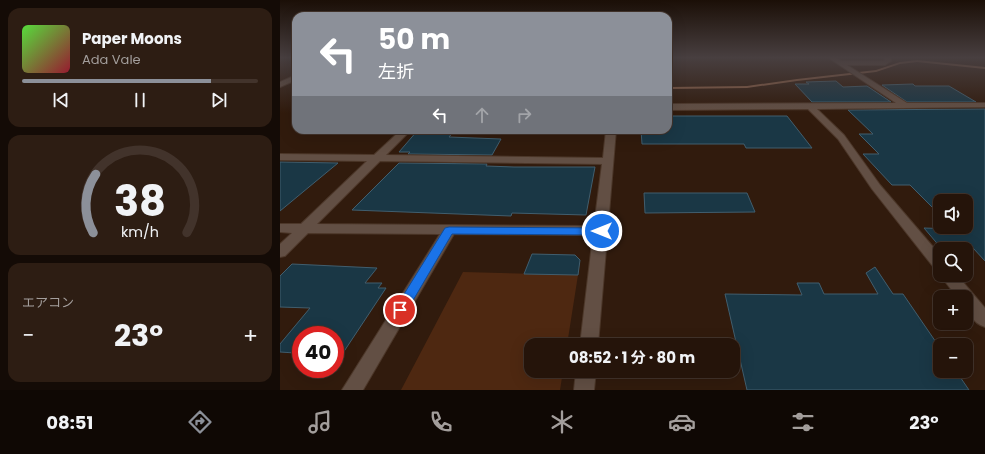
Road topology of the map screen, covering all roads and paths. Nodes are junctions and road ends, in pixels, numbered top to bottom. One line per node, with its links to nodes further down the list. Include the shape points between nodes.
1 (860, 76): 5 (street)
2 (292, 79): 3 (street)
3 (280, 85)
4 (985, 105): 5 (street)
5 (904, 106): 7 (street)
6 (672, 107): 7 (street)
7 (811, 107): 18 (street, via 841,137 876,187)
8 (402, 134): 11 (street)
9 (610, 134): 12 (street)
10 (280, 157): 11 (street)
11 (378, 158): 12 (street); 14 (street)
12 (607, 161): 16 (street)
13 (280, 228): 14 (street)
14 (305, 228): 15 (street); 17 (street)
15 (449, 231): 16 (street); 23 (street)
16 (602, 231): 21 (street)
17 (280, 252)
18 (933, 256)
19 (954, 282): 20 (street)
20 (985, 320)
21 (590, 338)
22 (585, 378): 24 (street)
23 (352, 390)
24 (584, 390)

